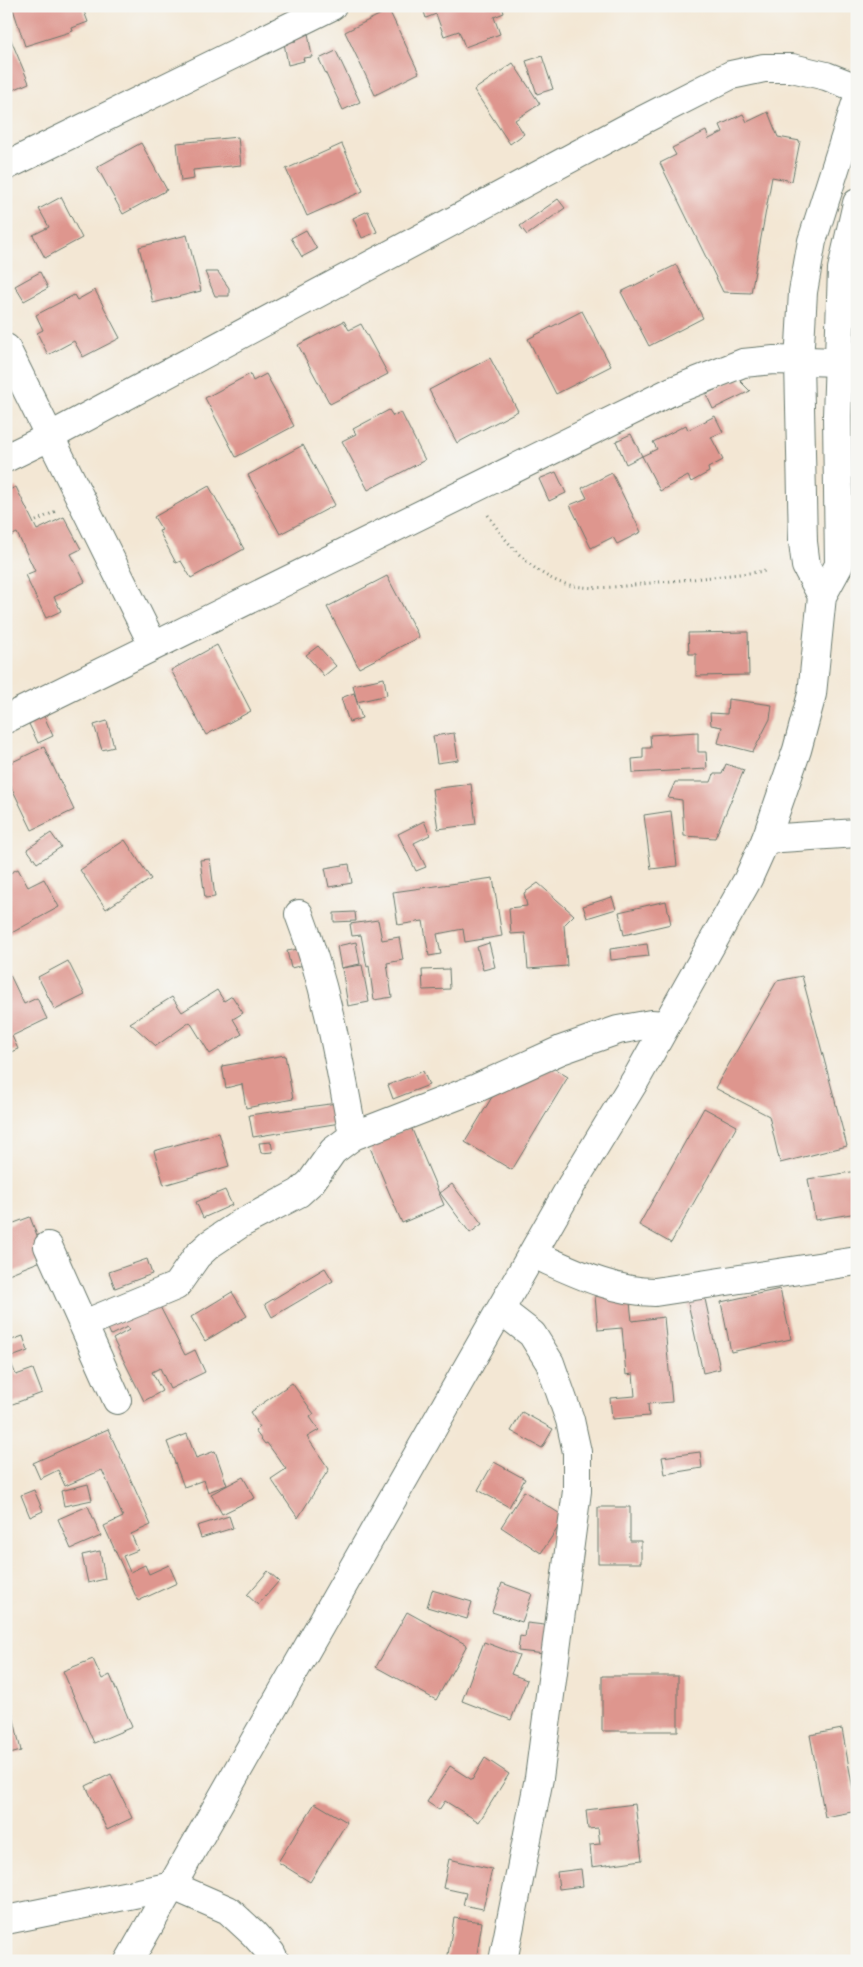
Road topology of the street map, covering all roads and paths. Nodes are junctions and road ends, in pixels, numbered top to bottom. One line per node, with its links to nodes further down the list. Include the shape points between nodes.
1 (332, 6): 4 (street)
2 (857, 88): 9 (street, via 792,68 764,68 731,75)
3 (857, 100): 7 (street, via 812,241 803,292)
4 (6, 166)
5 (857, 202): 8 (street, via 842,269)
6 (6, 348): 9 (street)
7 (800, 362): 8 (street); 11 (street, via 742,363 672,391); 13 (street, via 803,542 806,566)
8 (838, 362): 13 (street, via 839,565)
9 (49, 437): 10 (street); 14 (street)
10 (6, 458)
11 (472, 488): 12 (path, via 494,525 529,564 559,582 589,587 622,586); 14 (street)
12 (766, 571)
13 (822, 596): 17 (street, via 812,694 797,750)
14 (153, 645): 15 (street)
15 (6, 719)
16 (857, 834): 17 (street)
17 (766, 839): 19 (street, via 748,879)
18 (298, 914): 20 (street, via 316,958 330,1014)
19 (666, 1025): 20 (street, via 651,1024 618,1030); 22 (street)
20 (353, 1136): 25 (street, via 333,1151 312,1182 299,1194 240,1224 210,1244 197,1256 176,1286)
21 (48, 1246): 25 (street)
22 (533, 1254): 23 (street, via 595,1281 642,1292); 24 (street)
23 (857, 1260)
24 (501, 1310): 27 (street); 31 (street, via 532,1334 550,1363 570,1420 577,1452 577,1491 539,1778)
25 (84, 1324): 26 (street)
26 (118, 1400)
27 (173, 1886): 28 (street); 29 (street); 30 (street, via 228,1910 254,1934)
28 (6, 1920)
29 (129, 1961)
30 (275, 1961)
31 (503, 1961)

